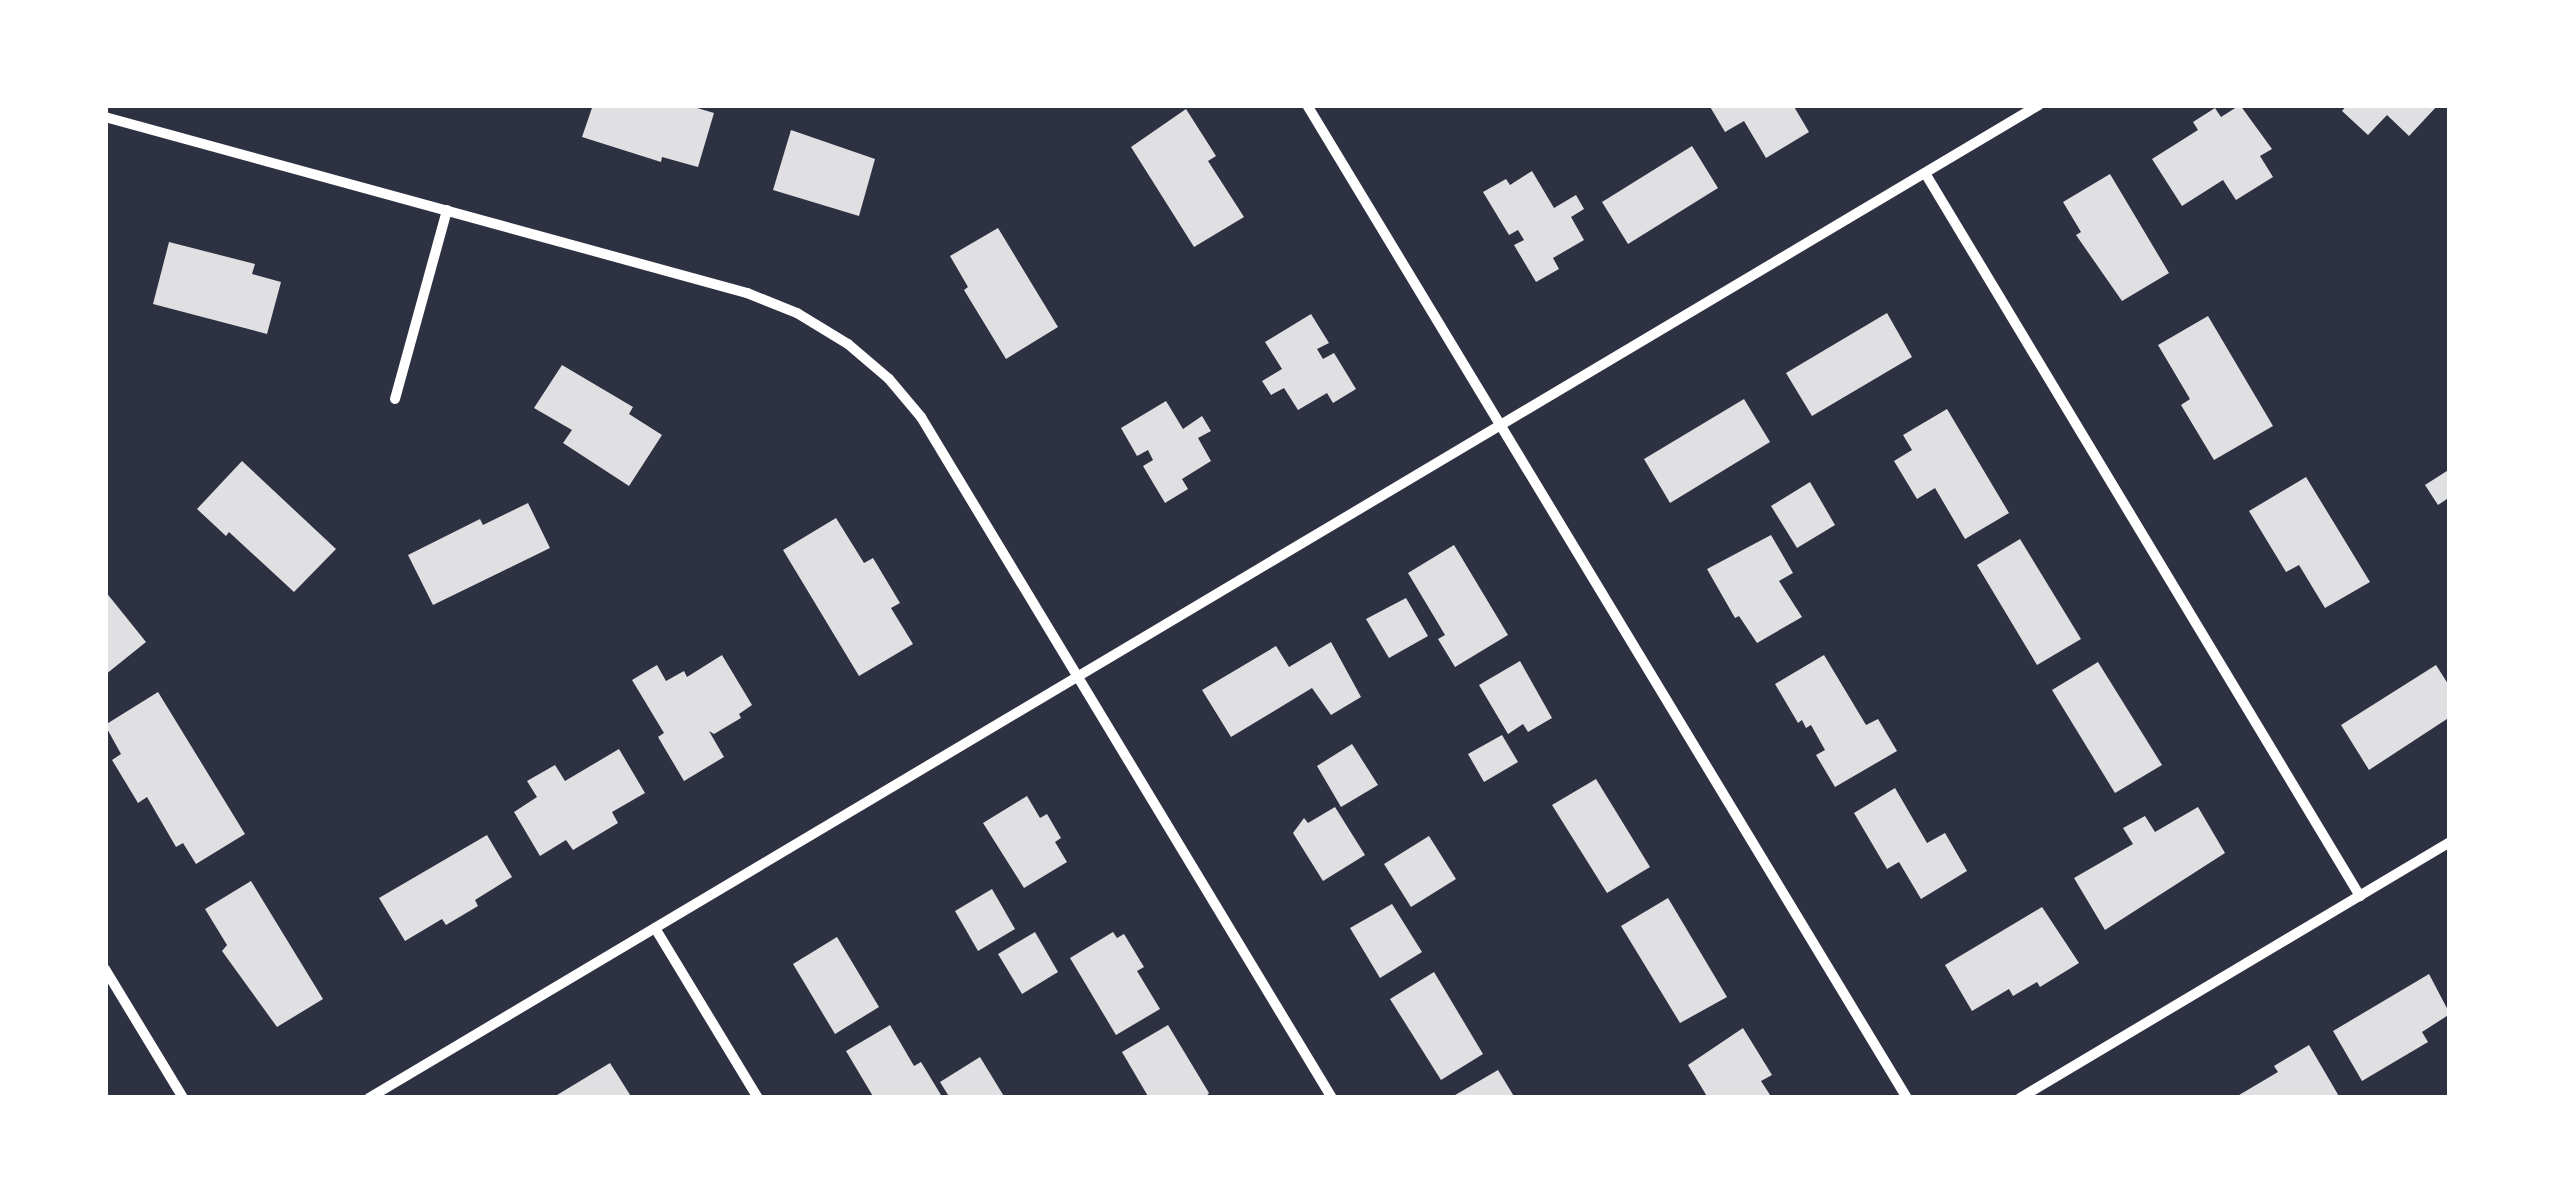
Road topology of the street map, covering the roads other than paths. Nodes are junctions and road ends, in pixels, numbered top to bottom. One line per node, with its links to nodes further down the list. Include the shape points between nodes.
1 (1307, 105): 7 (street)
2 (2039, 105): 4 (street)
3 (105, 117): 5 (street)
4 (1925, 173): 7 (street); 10 (street)
5 (447, 210): 6 (street); 8 (street, via 748,293 797,312 848,344 920,417)
6 (395, 399)
7 (1502, 424): 8 (street); 17 (street)
8 (1078, 676): 11 (street); 16 (street)
9 (2450, 842): 10 (street)
10 (2360, 896): 18 (street)
11 (655, 928): 14 (street); 15 (street)
12 (105, 969): 13 (street)
13 (183, 1098)
14 (370, 1098)
15 (758, 1098)
16 (1332, 1098)
17 (1907, 1098)
18 (2020, 1098)

